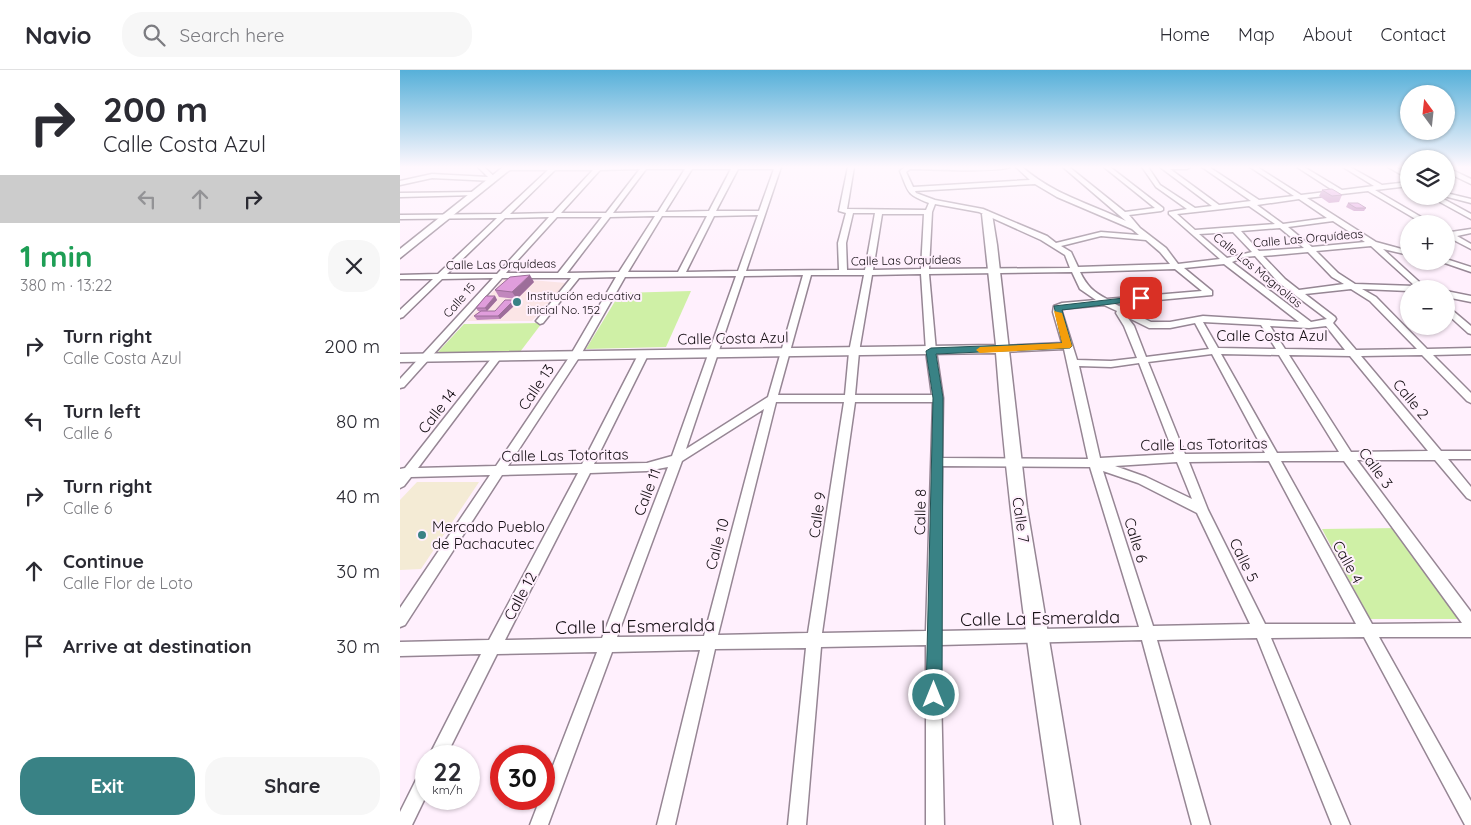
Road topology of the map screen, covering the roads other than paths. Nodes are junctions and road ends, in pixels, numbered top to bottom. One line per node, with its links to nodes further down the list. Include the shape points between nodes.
1 (464, 202): 34 (street)
2 (516, 202): 30 (street)
3 (567, 202): 31 (street, Calle 15)
4 (618, 202): 32 (street)
5 (668, 202): 26 (street, Calle 13)
6 (717, 202): 27 (street)
7 (765, 202): 25 (street, Calle 11)
8 (848, 202): 23 (street)
9 (924, 202): 21 (street)
10 (1074, 202): 40 (street)
11 (1109, 202): 29 (street)
12 (1152, 202): 29 (street, via 1161,209)
13 (1182, 202): 22 (street)
14 (1211, 202): 20 (street)
15 (1251, 202): 20 (street)
16 (1253, 202): 38 (street)
17 (1309, 202): 37 (street)
18 (1392, 202): 33 (street)
19 (1449, 205): 36 (street)
20 (1216, 206): 22 (street)
21 (931, 207): 24 (street); 28 (street, via 981,210); 59 (street, Calle 8)
22 (1193, 210): 42 (street, Calle Las Magnolias, via 1171,213)
23 (847, 211): 24 (street); 61 (street, via 842,243)
24 (879, 211): 58 (street, Calle 9)
25 (762, 213): 27 (street); 65 (street, Calle 11)
26 (661, 214): 27 (street); 32 (street); 62 (street, Calle 13)
27 (711, 214): 68 (street)
28 (987, 214): 47 (street); 60 (street, Calle 7)
29 (1124, 214): 40 (street)
30 (502, 215): 31 (street); 34 (street); 70 (street)
31 (556, 215): 32 (street); 66 (street, Calle 15)
32 (608, 215): 67 (street)
33 (1414, 215)
34 (447, 216): 35 (street); 51 (street)
35 (400, 217)
36 (1471, 217)
37 (1333, 219): 38 (street); 46 (street)
38 (1284, 226): 39 (street); 49 (street)
39 (1235, 229): 42 (street); 52 (street)
40 (1137, 230): 44 (street)
41 (1471, 231): 43 (street)
42 (1195, 232): 53 (street, Calle Las Magnolias)
43 (1455, 233)
44 (1146, 238): 47 (street, via 1101,234); 55 (street, via 1163,250)
45 (1455, 238): 48 (street)
46 (1373, 244): 49 (street, Calle Las Orquídeas); 50 (street, Calle Las Orquídeas); 71 (street)
47 (1055, 245): 56 (street, via 1068,254)
48 (1471, 247)
49 (1310, 250): 52 (street, Calle Las Orquídeas); 72 (street)
50 (1400, 251)
51 (401, 252)
52 (1258, 254): 53 (street, Calle Las Orquídeas); 74 (street, via 1282,281)
53 (1226, 261): 55 (street, Calle Las Orquídeas); 85 (street, Calle Las Magnolias)
54 (1455, 265): 57 (street)
55 (1176, 266): 56 (street, Calle Las Orquídeas); 77 (street, via 1209,293)
56 (1075, 270): 60 (street, Calle Las Orquídeas); 77 (street, via 1083,287)
57 (1471, 270)
58 (869, 271): 59 (street, Calle Las Orquídeas); 61 (street, Calle Las Orquídeas); 94 (street, Calle 9)
59 (926, 271): 60 (street, Calle Las Orquídeas); 89 (street, Calle 8)
60 (997, 271): 88 (street, Calle 7)
61 (843, 272): 63 (street, Calle Las Orquídeas)
62 (623, 273): 64 (street, Calle Las Orquídeas); 68 (street, Calle Las Orquídeas); 99 (street, Calle 13)
63 (808, 273): 65 (street, Calle Las Orquídeas); 95 (street, Calle 10)
64 (578, 274): 67 (street, Calle Las Orquídeas); 82 (street)
65 (742, 274): 68 (street, Calle Las Orquídeas); 97 (street, Calle 11)
66 (498, 275): 67 (street, Calle Las Orquídeas); 70 (street, Calle Las Orquídeas); 102 (street, Calle 15)
67 (561, 275)
68 (680, 275)
69 (400, 277): 70 (street, Calle Las Orquídeas)
70 (440, 277): 79 (street)
71 (1413, 280)
72 (1348, 285): 73 (street); 74 (street); 92 (street, via 1373,298)
73 (1400, 287)
74 (1298, 293): 83 (street, Calle 2, via 1329,315 1332,319)
75 (1455, 296): 76 (street)
76 (1471, 299)
77 (1103, 302): 78 (street); 87 (street, Calle 6, via 1057,308)
78 (1117, 310): 81 (street, via 1157,326); 103 (street, Calle 5, via 1129,326)
79 (400, 315)
80 (1455, 316): 86 (street)
81 (1198, 320): 84 (street); 90 (street, Calle 4)
82 (540, 321)
83 (1328, 323): 85 (street); 96 (street, Calle 2)
84 (1265, 324): 85 (street); 91 (street, Calle 3)
85 (1309, 325)
86 (1471, 331)
87 (1067, 346): 88 (street, Calle Costa Azul); 104 (street, Calle 6)
88 (1003, 349): 89 (street, Calle Costa Azul); 117 (street, Calle 7)
89 (931, 351): 94 (street, Calle Costa Azul); 107 (street, Calle 8)
90 (1214, 351): 91 (street, Calle Costa Azul); 103 (street, Calle Costa Azul); 114 (street, Calle 4)
91 (1281, 351): 96 (street, Calle Costa Azul); 112 (street, Calle 3)
92 (1425, 351): 93 (street, Calle Costa Azul); 96 (street, Calle Costa Azul); 109 (street)
93 (1471, 351)
94 (854, 352): 95 (street, Calle Costa Azul); 106 (street, Calle 9)
95 (784, 353): 97 (street, Calle Costa Azul); 108 (street, Calle 10)
96 (1355, 353): 110 (street, Calle 2)
97 (713, 354): 98 (street, Calle Costa Azul); 115 (street, Calle 11)
98 (643, 355): 99 (street, Calle Costa Azul); 119 (street, Calle 12)
99 (575, 356): 100 (street, Calle Costa Azul); 120 (street, Calle 13)
100 (497, 357): 102 (street, Calle Costa Azul); 121 (street, Calle 14)
101 (400, 358): 102 (street, Calle Costa Azul)
102 (425, 358): 105 (street, Calle 15)
103 (1142, 362): 104 (street, Calle Costa Azul); 113 (street, Calle 5)
104 (1073, 363): 118 (street, Calle 6)
105 (400, 385)
106 (850, 398): 107 (street); 108 (street); 133 (street, Calle 9)
107 (938, 398): 116 (street, Calle 8)
108 (772, 399): 115 (street, Calle Las Totoritas); 134 (street, Calle 10)
109 (1471, 399)
110 (1437, 455): 111 (street, Calle Las Totoritas); 112 (street, Calle Las Totoritas); 123 (street, Calle 2)
111 (1471, 455)
112 (1348, 457): 114 (street, Calle Las Totoritas); 126 (street, Calle 3)
113 (1182, 458): 114 (street, Calle Las Totoritas); 118 (street, Calle Las Totoritas); 124 (street, Calle 5)
114 (1273, 458): 129 (street, Calle 4)
115 (677, 460): 119 (street, Calle Las Totoritas, via 647,467); 135 (street, Calle 11)
116 (937, 462): 117 (street, Calle Las Totoritas); 132 (street, Calle 8)
117 (1013, 462): 118 (street, Calle Las Totoritas); 131 (street, Calle 7)
118 (1095, 463): 124 (street, via 1142,480); 130 (street, Calle 6)
119 (587, 470): 120 (street, Calle Las Totoritas); 136 (street, Calle 12)
120 (496, 472): 121 (street, Calle Las Totoritas); 125 (street, Calle 13)
121 (404, 473): 122 (street, Calle 14)
122 (400, 483)
123 (1471, 495)
124 (1202, 510): 128 (street, Calle 5)
125 (400, 620)
126 (1471, 624)
127 (1471, 630): 129 (street, Calle La Esmeralda)
128 (1261, 631): 129 (street, Calle La Esmeralda); 130 (street, Calle La Esmeralda); 148 (street, Calle 5)
129 (1368, 631): 140 (street, Calle 4)
130 (1148, 634): 131 (street, Calle La Esmeralda); 147 (street, Calle 6)
131 (1037, 637): 132 (street, Calle La Esmeralda); 146 (street, Calle 7)
132 (934, 639): 133 (street, Calle La Esmeralda); 145 (street, Calle 8)
133 (814, 641): 134 (street, Calle La Esmeralda); 144 (street, Calle 9)
134 (708, 643): 135 (street, Calle La Esmeralda); 143 (street, Calle 10)
135 (606, 646): 136 (street, Calle La Esmeralda); 142 (street, Calle 11)
136 (492, 647): 137 (street, Calle La Esmeralda); 138 (street, Calle 12)
137 (400, 649)
138 (443, 745)
139 (415, 800): 141 (street)
140 (1471, 819)
141 (403, 825)
142 (539, 825)
143 (666, 825)
144 (797, 825)
145 (935, 825)
146 (1067, 825)
147 (1201, 825)
148 (1341, 825)

